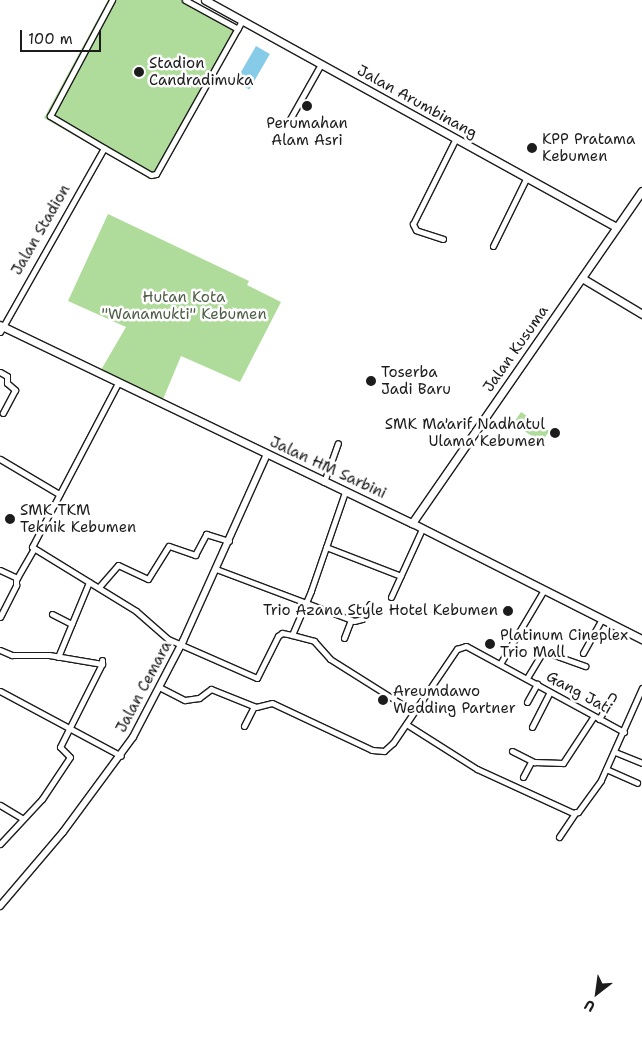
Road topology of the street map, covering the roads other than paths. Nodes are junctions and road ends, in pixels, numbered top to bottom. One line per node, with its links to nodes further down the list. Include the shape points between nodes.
1 (112, 0): 9 (street, via 50,116)
2 (185, 0): 5 (street)
3 (205, 0): 4 (main road, Jalan Arumbinang)
4 (242, 21): 5 (street); 6 (main road, Jalan Arumbinang)
5 (238, 29): 9 (street, via 156,174 151,175)
6 (321, 64): 7 (street); 8 (main road, Jalan Arumbinang)
7 (290, 119)
8 (456, 138): 10 (main road, Jalan Arumbinang); 13 (street, via 413,224 416,230)
9 (104, 148): 17 (street, Jalan Stadion)
10 (526, 179): 12 (main road, Jalan Arumbinang); 14 (street)
11 (642, 191): 12 (main road, Jalan Kusuma)
12 (617, 227): 15 (main road, Jalan Kusuma)
13 (443, 239)
14 (493, 246)
15 (582, 278): 16 (main road); 27 (main road, Jalan Kusuma)
16 (642, 314)
17 (1, 328): 19 (main road, Jalan HM Sarbini)
18 (0, 372): 20 (street, via 7,376 7,384 15,390)
19 (118, 383): 22 (main road, Jalan HM Sarbini); 26 (street)
20 (3, 413)
21 (338, 444): 24 (street)
22 (267, 454): 24 (main road, Jalan HM Sarbini); 29 (street, Jalan Cemara)
23 (0, 460): 26 (street)
24 (324, 482): 25 (main road, Jalan HM Sarbini)
25 (345, 492): 27 (main road, Jalan HM Sarbini); 30 (street)
26 (59, 494): 31 (street, via 32,542)
27 (412, 523): 28 (main road, Jalan HM Sarbini)
28 (422, 529): 34 (street); 38 (main road, Jalan HM Sarbini)
29 (228, 541): 32 (street, Jalan Cemara); 37 (street, via 206,534 195,555 169,546 148,579 118,565)
30 (326, 547): 34 (street); 40 (street)
31 (34, 548): 35 (street); 36 (street)
32 (216, 569): 40 (street); 50 (street, Jalan Cemara)
33 (0, 570): 35 (street)
34 (401, 576): 39 (street)
35 (16, 578): 43 (street, via 16,585)
36 (89, 582): 37 (street); 46 (street)
37 (99, 588): 50 (street)
38 (544, 590): 44 (main road, Jalan HM Sarbini); 54 (street)
39 (392, 597)
40 (307, 602): 45 (street); 47 (street)
41 (370, 604): 45 (street, via 362,619)
42 (52, 614): 46 (street)
43 (0, 617)
44 (602, 619): 49 (main road, Jalan HM Sarbini); 52 (street)
45 (352, 620): 48 (street)
46 (72, 624): 53 (street)
47 (292, 635): 50 (street, via 282,633 278,636 258,678); 67 (street, via 314,641 330,659)
48 (344, 638)
49 (642, 639)
50 (181, 645): 58 (street, Jalan Cemara)
51 (0, 650): 53 (street, via 12,655)
52 (583, 653)
53 (58, 657): 73 (street, via 102,662)
54 (500, 664): 56 (street, Gang Jati); 67 (street, Gang Jati, via 470,647 461,646)
55 (585, 666): 56 (street, via 543,651)
56 (527, 678): 57 (street, Gang Jati)
57 (536, 684): 61 (street, Gang Jati); 63 (street)
58 (159, 688): 65 (street, via 189,700 214,690); 77 (street, Jalan Cemara)
59 (642, 688): 64 (street)
60 (0, 691): 73 (street)
61 (550, 692): 68 (street, Gang Jati); 72 (street)
62 (612, 697): 69 (street)
63 (527, 702)
64 (634, 704): 66 (street); 74 (street)
65 (254, 706): 70 (street, via 272,703 372,750 388,749); 71 (street)
66 (642, 706)
67 (414, 712): 70 (street)
68 (594, 716): 69 (street, Gang Jati); 78 (street, via 563,763)
69 (599, 719): 74 (street, Gang Jati)
70 (406, 724): 84 (street, via 476,769 554,807)
71 (244, 726)
72 (532, 727)
73 (70, 729): 77 (street); 85 (street, via 60,747 70,757 42,799)
74 (624, 732): 76 (street)
75 (512, 751): 78 (street)
76 (615, 752): 79 (street); 80 (street)
77 (121, 756): 88 (street, Jalan Cemara, via 63,832)
78 (531, 762): 81 (street)
79 (642, 763)
80 (606, 769): 82 (street); 84 (street)
81 (523, 777)
82 (637, 783)
83 (0, 805): 85 (street)
84 (576, 812): 86 (street)
85 (22, 818): 87 (street)
86 (559, 837)
87 (0, 844)
88 (0, 906)

